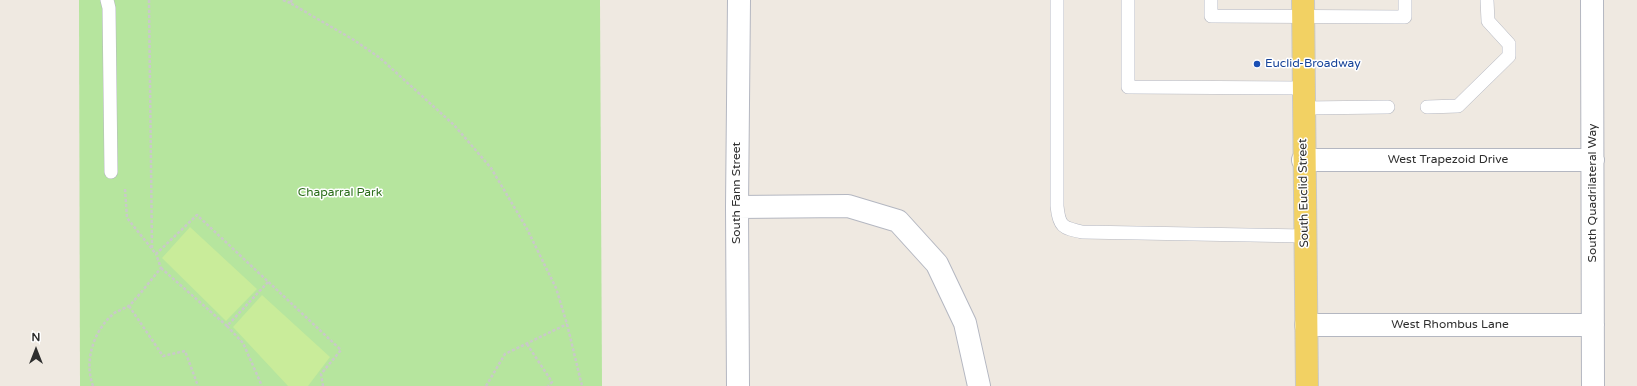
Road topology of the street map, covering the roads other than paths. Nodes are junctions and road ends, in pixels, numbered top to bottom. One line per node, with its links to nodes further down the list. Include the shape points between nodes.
1 (107, 0): 15 (lane)
2 (739, 0): 16 (street, South Fann Street)
3 (1057, 0): 17 (lane, via 1056,206 1058,220 1066,229 1082,232)
4 (1128, 0): 10 (lane, via 1128,87)
5 (1211, 0): 9 (lane, via 1211,16)
6 (1405, 0): 9 (lane, via 1405,17)
7 (1487, 0): 12 (lane, via 1488,21 1509,44 1509,56 1458,106)
8 (1592, 0): 14 (street, South Quadrilateral Way)
9 (1303, 8): 10 (main road, South Euclid Street)
10 (1303, 98): 11 (lane); 13 (main road, South Euclid Street)
11 (1388, 107)
12 (1427, 107)
13 (1304, 160): 14 (street, West Trapezoid Drive); 17 (main road, South Euclid Street)
14 (1592, 160): 19 (street, South Quadrilateral Way)
15 (111, 172)
16 (737, 207): 20 (street, South Fann Street); 21 (street, via 848,206 898,222 937,264 965,323)
17 (1305, 236): 18 (main road, South Euclid Street)
18 (1306, 325): 19 (street, West Rhombus Lane); 22 (main road, South Euclid Street)
19 (1594, 325): 23 (street, South Quadrilateral Way)
20 (738, 386)
21 (979, 386)
22 (1307, 386)
23 (1594, 386)

